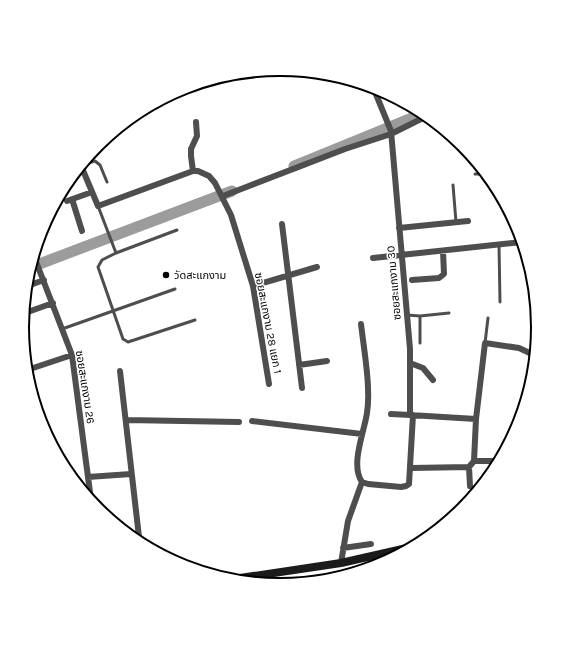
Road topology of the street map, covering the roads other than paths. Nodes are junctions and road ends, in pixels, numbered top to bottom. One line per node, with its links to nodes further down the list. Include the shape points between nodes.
1 (375, 94): 4 (street, ซอยสะแกงาม 30)
2 (421, 119): 4 (street)
3 (196, 122): 7 (street, via 197,136 191,149)
4 (391, 133): 13 (street); 18 (street, ซอยสะแกงาม 30)
5 (90, 162): 10 (lane, via 98,163)
6 (83, 171): 12 (street)
7 (193, 171): 13 (street, ซอยสะแกงาม 28 แยก 1, via 208,176); 14 (street)
8 (475, 174): 9 (lane)
9 (480, 174)
10 (107, 182)
11 (453, 184): 16 (lane)
12 (92, 192): 14 (street); 20 (street, via 70,200)
13 (223, 196): 33 (street, ซอยสะแกงาม 28 แยก 1)
14 (98, 206): 24 (lane)
15 (468, 221): 16 (street)
16 (456, 222): 18 (street)
17 (282, 224): 29 (street)
18 (399, 228): 25 (street, ซอยสะแกงาม 30)
19 (177, 230): 24 (lane)
20 (82, 231)
21 (518, 243): 22 (street)
22 (499, 245): 23 (street); 35 (lane)
23 (443, 251): 25 (street); 31 (street, via 444,274 439,278)
24 (116, 253): 37 (lane, via 102,260 98,267)
25 (401, 256): 26 (street); 40 (street, ซอยสะแกงาม 30)
26 (373, 258)
27 (38, 263): 30 (street, ซอยสะแกงาม 26)
28 (317, 267): 29 (street)
29 (287, 276): 33 (street); 52 (street)
30 (44, 280): 32 (street); 36 (street, ซอยสะแกงาม 26)
31 (412, 280)
32 (33, 284)
33 (253, 286): 56 (street, ซอยสะแกงาม 28 แยก 1)
34 (175, 289): 37 (lane)
35 (500, 302)
36 (53, 303): 38 (street); 45 (street, ซอยสะแกงาม 26)
37 (112, 310): 43 (lane, via 123,339 128,342); 45 (lane)
38 (30, 312)
39 (448, 313): 41 (lane)
40 (406, 315): 41 (lane); 51 (street, ซอยสะแกงาม 30)
41 (420, 316): 46 (lane)
42 (488, 318): 47 (lane)
43 (195, 320)
44 (361, 324): 64 (street, via 368,400)
45 (62, 329): 49 (street, ซอยสะแกงาม 26)
46 (420, 343)
47 (485, 343): 48 (street, via 519,348); 60 (street)
48 (530, 353)
49 (72, 355): 53 (street); 70 (street, ซอยสะแกงาม 26)
50 (327, 361): 52 (street)
51 (410, 362): 55 (street, via 423,368); 59 (street, ซอยสะแกงาม 30)
52 (299, 365): 57 (street)
53 (33, 368)
54 (120, 371): 61 (street)
55 (433, 380)
56 (269, 384)
57 (302, 388)
58 (391, 414): 59 (street)
59 (412, 415): 60 (street); 68 (street, ซอยสะแกงาม 30)
60 (476, 419): 66 (street)
61 (126, 420): 63 (street); 69 (street)
62 (252, 421): 64 (street)
63 (239, 422)
64 (362, 434): 71 (street, via 356,466)
65 (494, 460): 66 (street)
66 (474, 461): 67 (street)
67 (469, 467): 68 (street); 72 (street)
68 (411, 468): 71 (street, ซอยสะแกงาม 30, via 406,486)
69 (131, 474): 70 (street); 74 (street)
70 (88, 477): 73 (street, ซอยสะแกงาม 26)
71 (362, 482): 76 (street, via 348,521)
72 (470, 486)
73 (90, 492)
74 (139, 535)
75 (371, 544): 76 (street)
76 (343, 548): 78 (street)
77 (397, 550): 78 (main road)
78 (341, 563): 79 (main road)
79 (251, 576)

